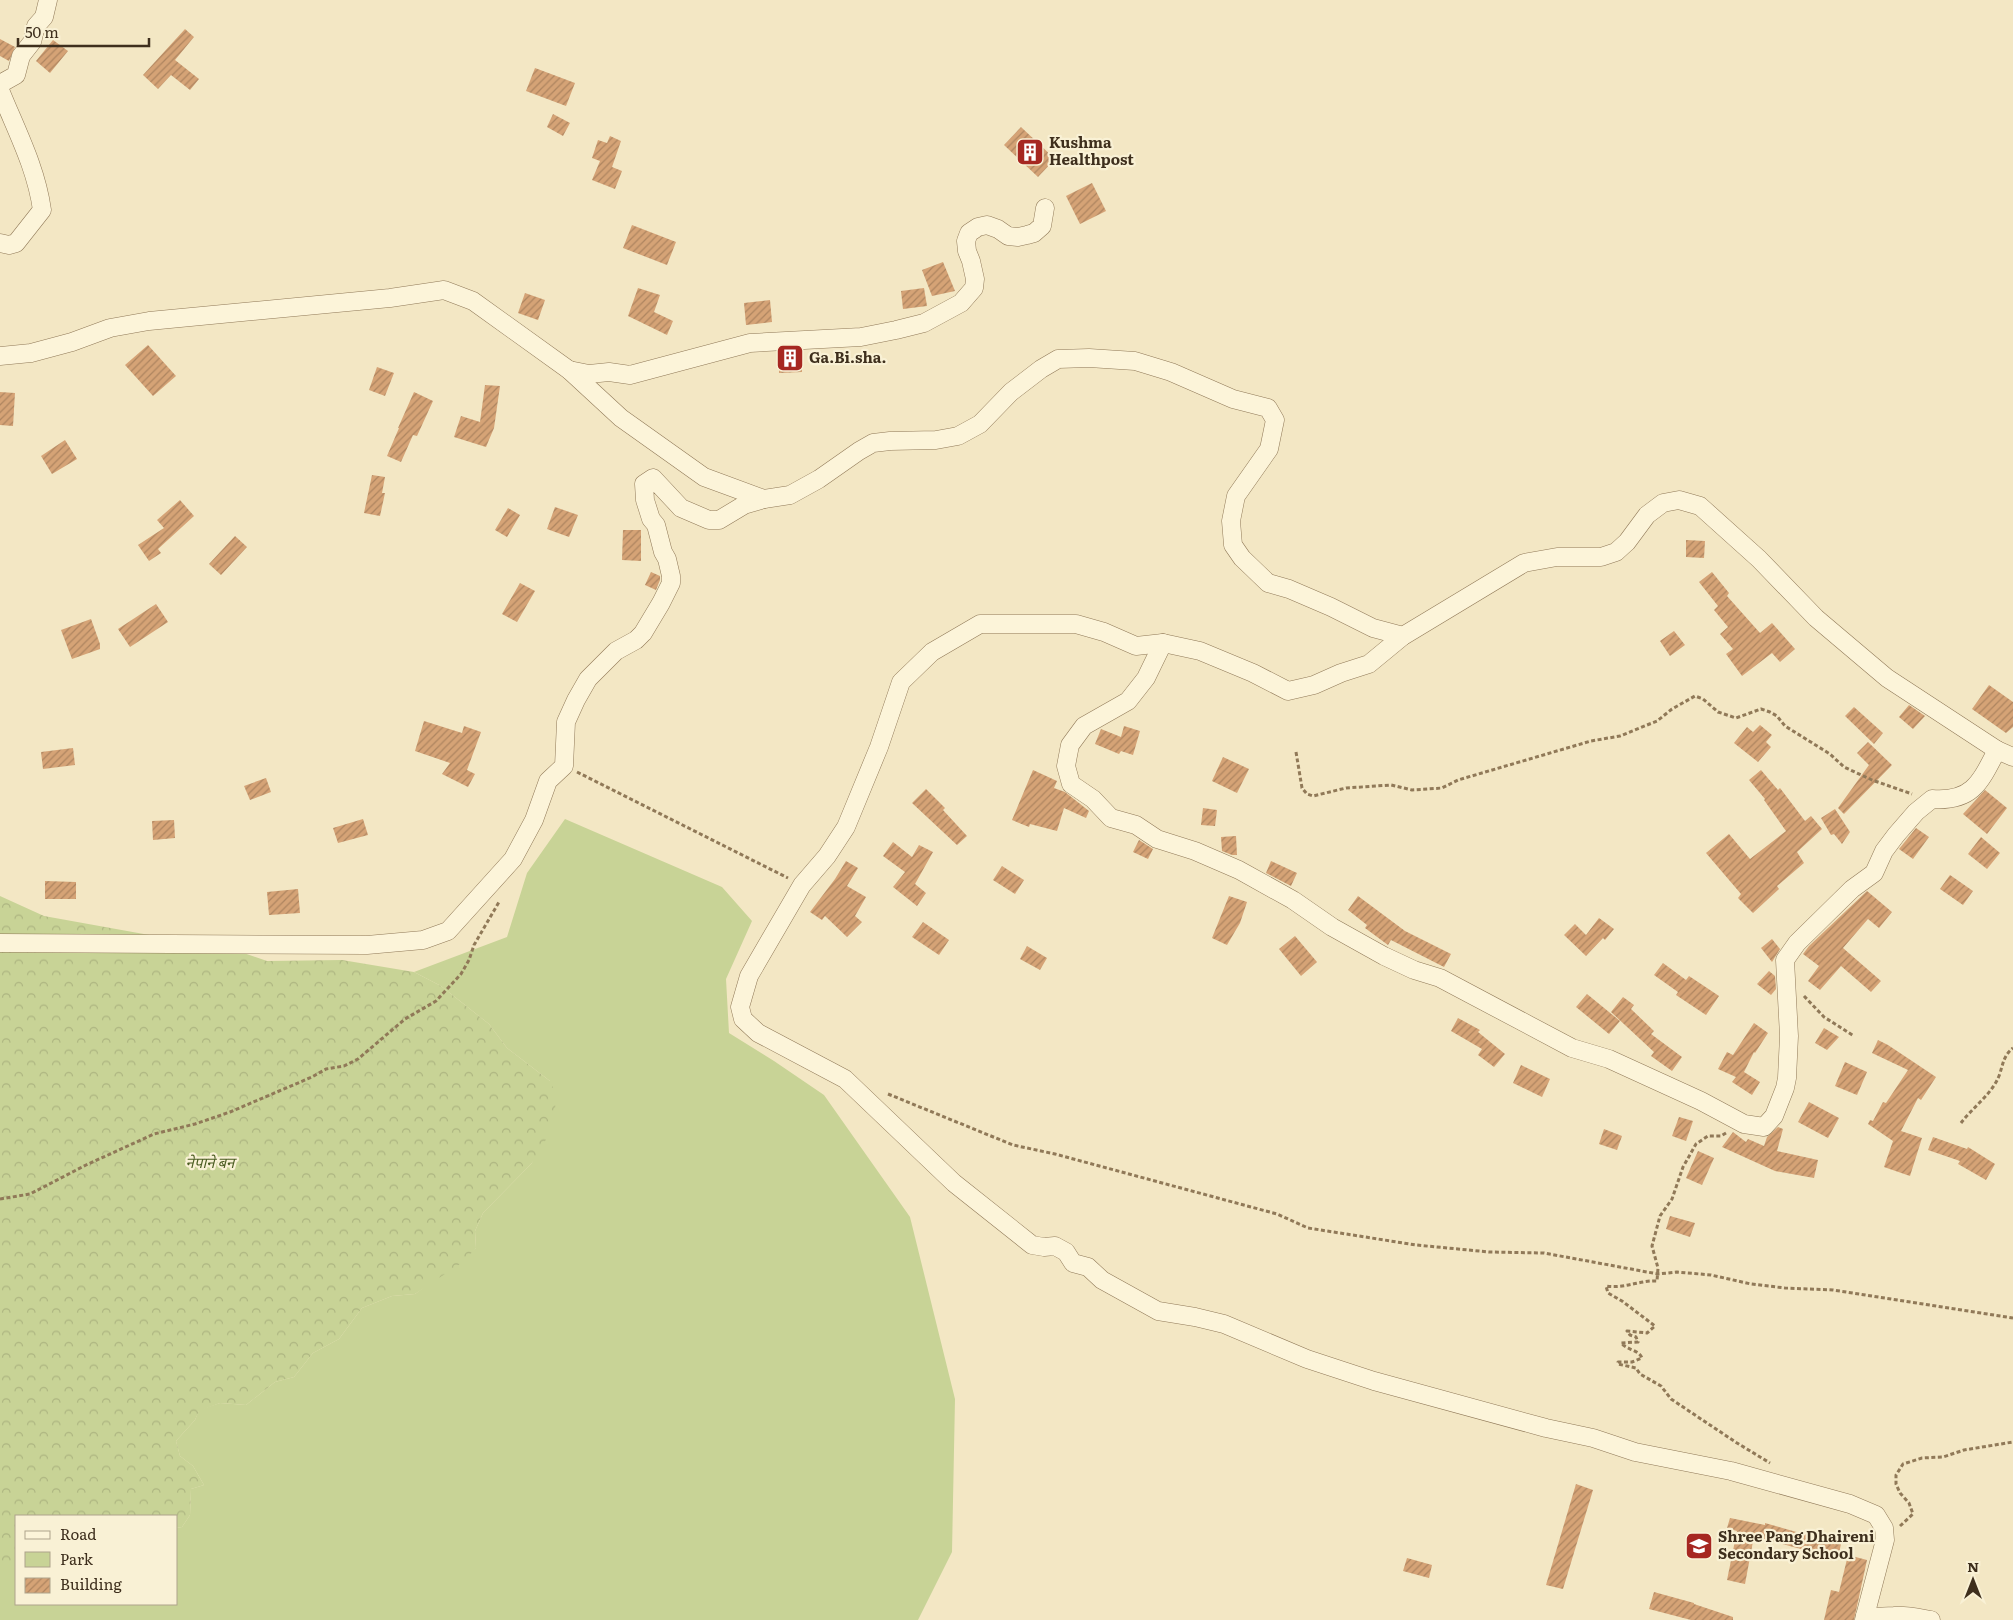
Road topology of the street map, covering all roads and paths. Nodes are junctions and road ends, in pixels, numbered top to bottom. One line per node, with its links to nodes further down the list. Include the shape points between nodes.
1 (48, 0): 2 (street, via 44,17 21,56 16,75)
2 (0, 84)
3 (0, 90): 5 (street, via 30,161 42,210 16,243)
4 (1045, 208): 7 (street, via 1042,226 1034,233 1008,236 987,225 969,234 967,251 975,279 974,288 961,303 924,323 861,337 750,343 630,375)
5 (0, 243)
6 (0, 356): 7 (street, via 31,353 110,328 149,321 444,290 473,301)
7 (569, 370): 8 (street, via 621,418 704,477)
8 (764, 499): 9 (street, via 790,495 873,443 958,436 980,424 1011,392 1058,359 1135,361 1171,372 1233,399 1268,408 1275,420 1269,448 1236,496 1231,521 1233,545 1268,583 1331,607 1373,628); 14 (street, via 744,505 719,520 708,520 681,508 653,478 644,484 645,500 667,559 670,583 643,633 616,651 588,679 566,722)
9 (1403, 636): 10 (street, via 1369,664 1314,685 1288,691 1200,651); 11 (street, via 1524,563 1557,557 1601,557 1616,552 1663,503 1690,502 1710,514 1816,618 1887,678)
10 (1163, 643): 16 (street, via 1136,646 1076,624 980,624 932,652 900,682 879,747 846,827); 24 (street, via 1146,678 1128,701 1084,726 1070,745 1066,766 1071,784 1093,799 1111,818 1136,825 1157,839 1240,870 1293,900 1332,928 1384,956 1440,978 1572,1048 1641,1073)
11 (1997, 750): 13 (street); 15 (street, via 1978,784 1963,796)
12 (1296, 752): 15 (path, via 1302,788 1314,796 1346,788 1391,785 1412,790 1442,788 1458,780 1590,741 1620,736 1656,721 1695,696 1718,712 1736,718 1760,710 1770,712 1844,767)
13 (2013, 757)
14 (564, 766): 16 (path); 18 (street, via 548,781 534,820 513,859 448,931 423,940 367,945)
15 (1932, 800): 19 (street, via 1916,812 1896,835 1874,873 1852,889 1796,943 1785,960)
16 (802, 885): 30 (street, via 749,976 740,1007 743,1019 758,1033 845,1079 954,1183 1032,1245 1055,1246 1066,1252 1073,1263 1088,1267 1102,1280 1158,1311 1224,1324 1307,1359 1374,1381 1635,1452 1731,1471 1850,1504 1876,1515)
17 (503, 895): 25 (path, via 461,974 436,1000 405,1019 358,1059 344,1066 326,1069 230,1112 154,1134 30,1194)
18 (0, 943)
19 (1785, 977): 20 (path, via 1824,1017); 24 (street, via 1789,1036 1785,1088 1774,1116 1764,1127)
20 (1854, 1036)
21 (2013, 1048): 23 (path, via 2007,1053 1998,1078)
22 (880, 1091): 26 (path, via 1013,1145 1277,1214 1308,1228 1416,1245 1544,1253)
23 (1961, 1123)
24 (1744, 1124): 26 (path, via 1721,1136 1708,1136 1696,1144 1653,1235)
25 (0, 1199)
26 (1658, 1274): 27 (path, via 1677,1272 1776,1287 1834,1290); 29 (path, via 1657,1281 1624,1287 1606,1286 1608,1293 1655,1326 1647,1333 1627,1331 1638,1342 1621,1343 1642,1358 1618,1364 1636,1368 1640,1374 1661,1386 1671,1399)
27 (2013, 1318)
28 (2013, 1442): 30 (path, via 1903,1464 1896,1475 1896,1484 1913,1514)
29 (1772, 1464)
30 (1884, 1534): 31 (street, via 1883,1553)
31 (1864, 1618): 32 (street, via 1909,1616)
32 (1931, 1620)

